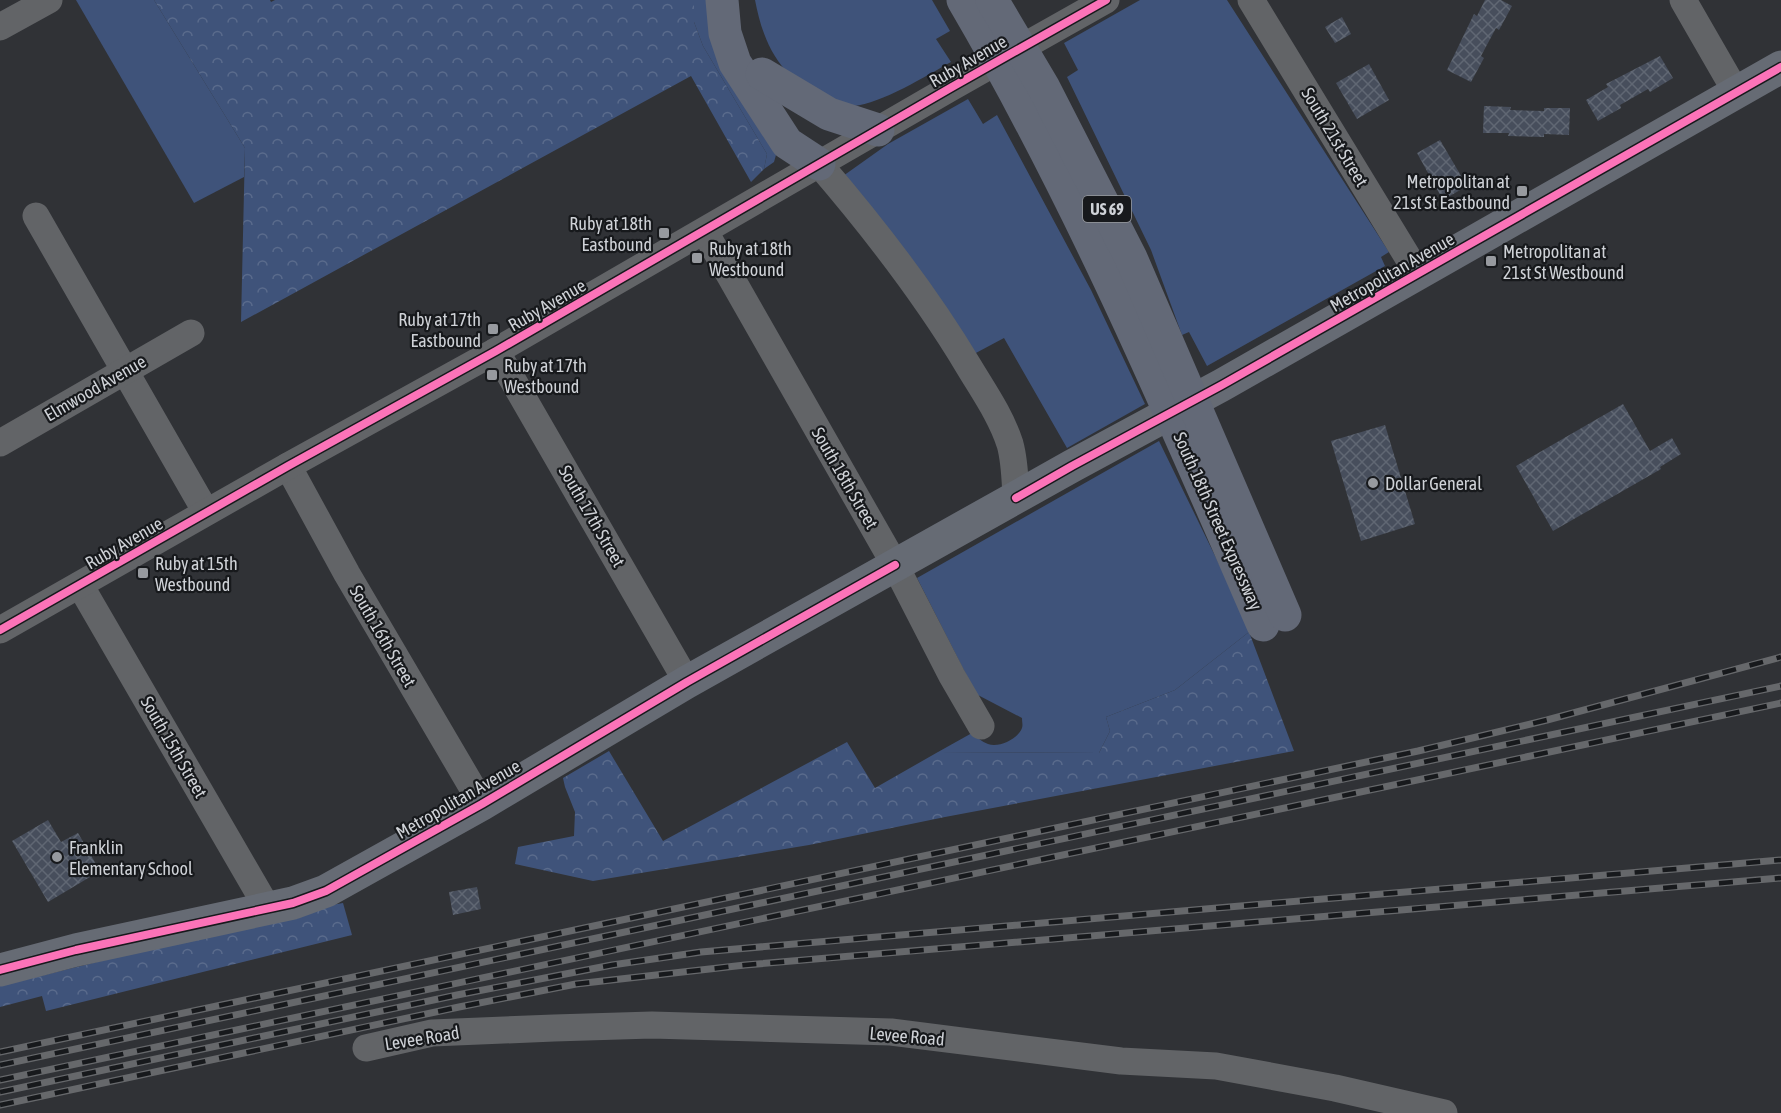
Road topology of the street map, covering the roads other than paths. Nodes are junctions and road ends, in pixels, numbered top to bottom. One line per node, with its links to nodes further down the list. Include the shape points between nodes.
1 (49, 0): 8 (street)
2 (722, 0): 13 (highway, via 725,33 735,63 787,143)
3 (742, 0): 10 (highway, via 749,46)
4 (1106, 0): 12 (street, Ruby Avenue)
5 (1251, 0): 16 (street, South 21st Street)
6 (1683, 0): 11 (street)
7 (980, 4): 26 (highway, South 18th Street Expressway / US 69, via 1131,258 1153,341)
8 (0, 27)
9 (1781, 67): 11 (main road, Metropolitan Avenue)
10 (762, 74): 12 (highway, via 829,114); 13 (highway, via 804,134)
11 (1736, 93): 16 (main road, Metropolitan Avenue)
12 (878, 130): 13 (street, Ruby Avenue)
13 (819, 164): 15 (street, Ruby Avenue); 22 (street, via 867,219 943,322 996,411 1010,444)
14 (36, 216): 19 (street)
15 (705, 232): 18 (street, Ruby Avenue); 24 (street, South 18th Street)
16 (1418, 274): 22 (main road, Metropolitan Avenue)
17 (190, 333): 19 (street, Elmwood Avenue)
18 (496, 351): 21 (street, Ruby Avenue); 28 (street, South 17th Street)
19 (125, 372): 20 (street, Elmwood Avenue); 23 (street)
20 (0, 443)
21 (288, 466): 23 (street, Ruby Avenue); 30 (street, South 16th Street)
22 (1016, 498): 24 (main road, Metropolitan Avenue)
23 (206, 512): 25 (street, Ruby Avenue)
24 (895, 565): 28 (main road, Metropolitan Avenue); 29 (street, South 18th Street)
25 (80, 585): 27 (street, Ruby Avenue); 31 (street, South 15th Street)
26 (1274, 620)
27 (0, 630)
28 (687, 681): 30 (main road, Metropolitan Avenue)
29 (981, 726)
30 (482, 804): 31 (main road, Metropolitan Avenue, via 326,891)
31 (268, 909): 32 (main road, Metropolitan Avenue)
32 (0, 970)
33 (366, 1048): 34 (street, Levee Road, via 432,1033 652,1025 891,1032 1121,1061 1216,1066)
34 (1444, 1113)

